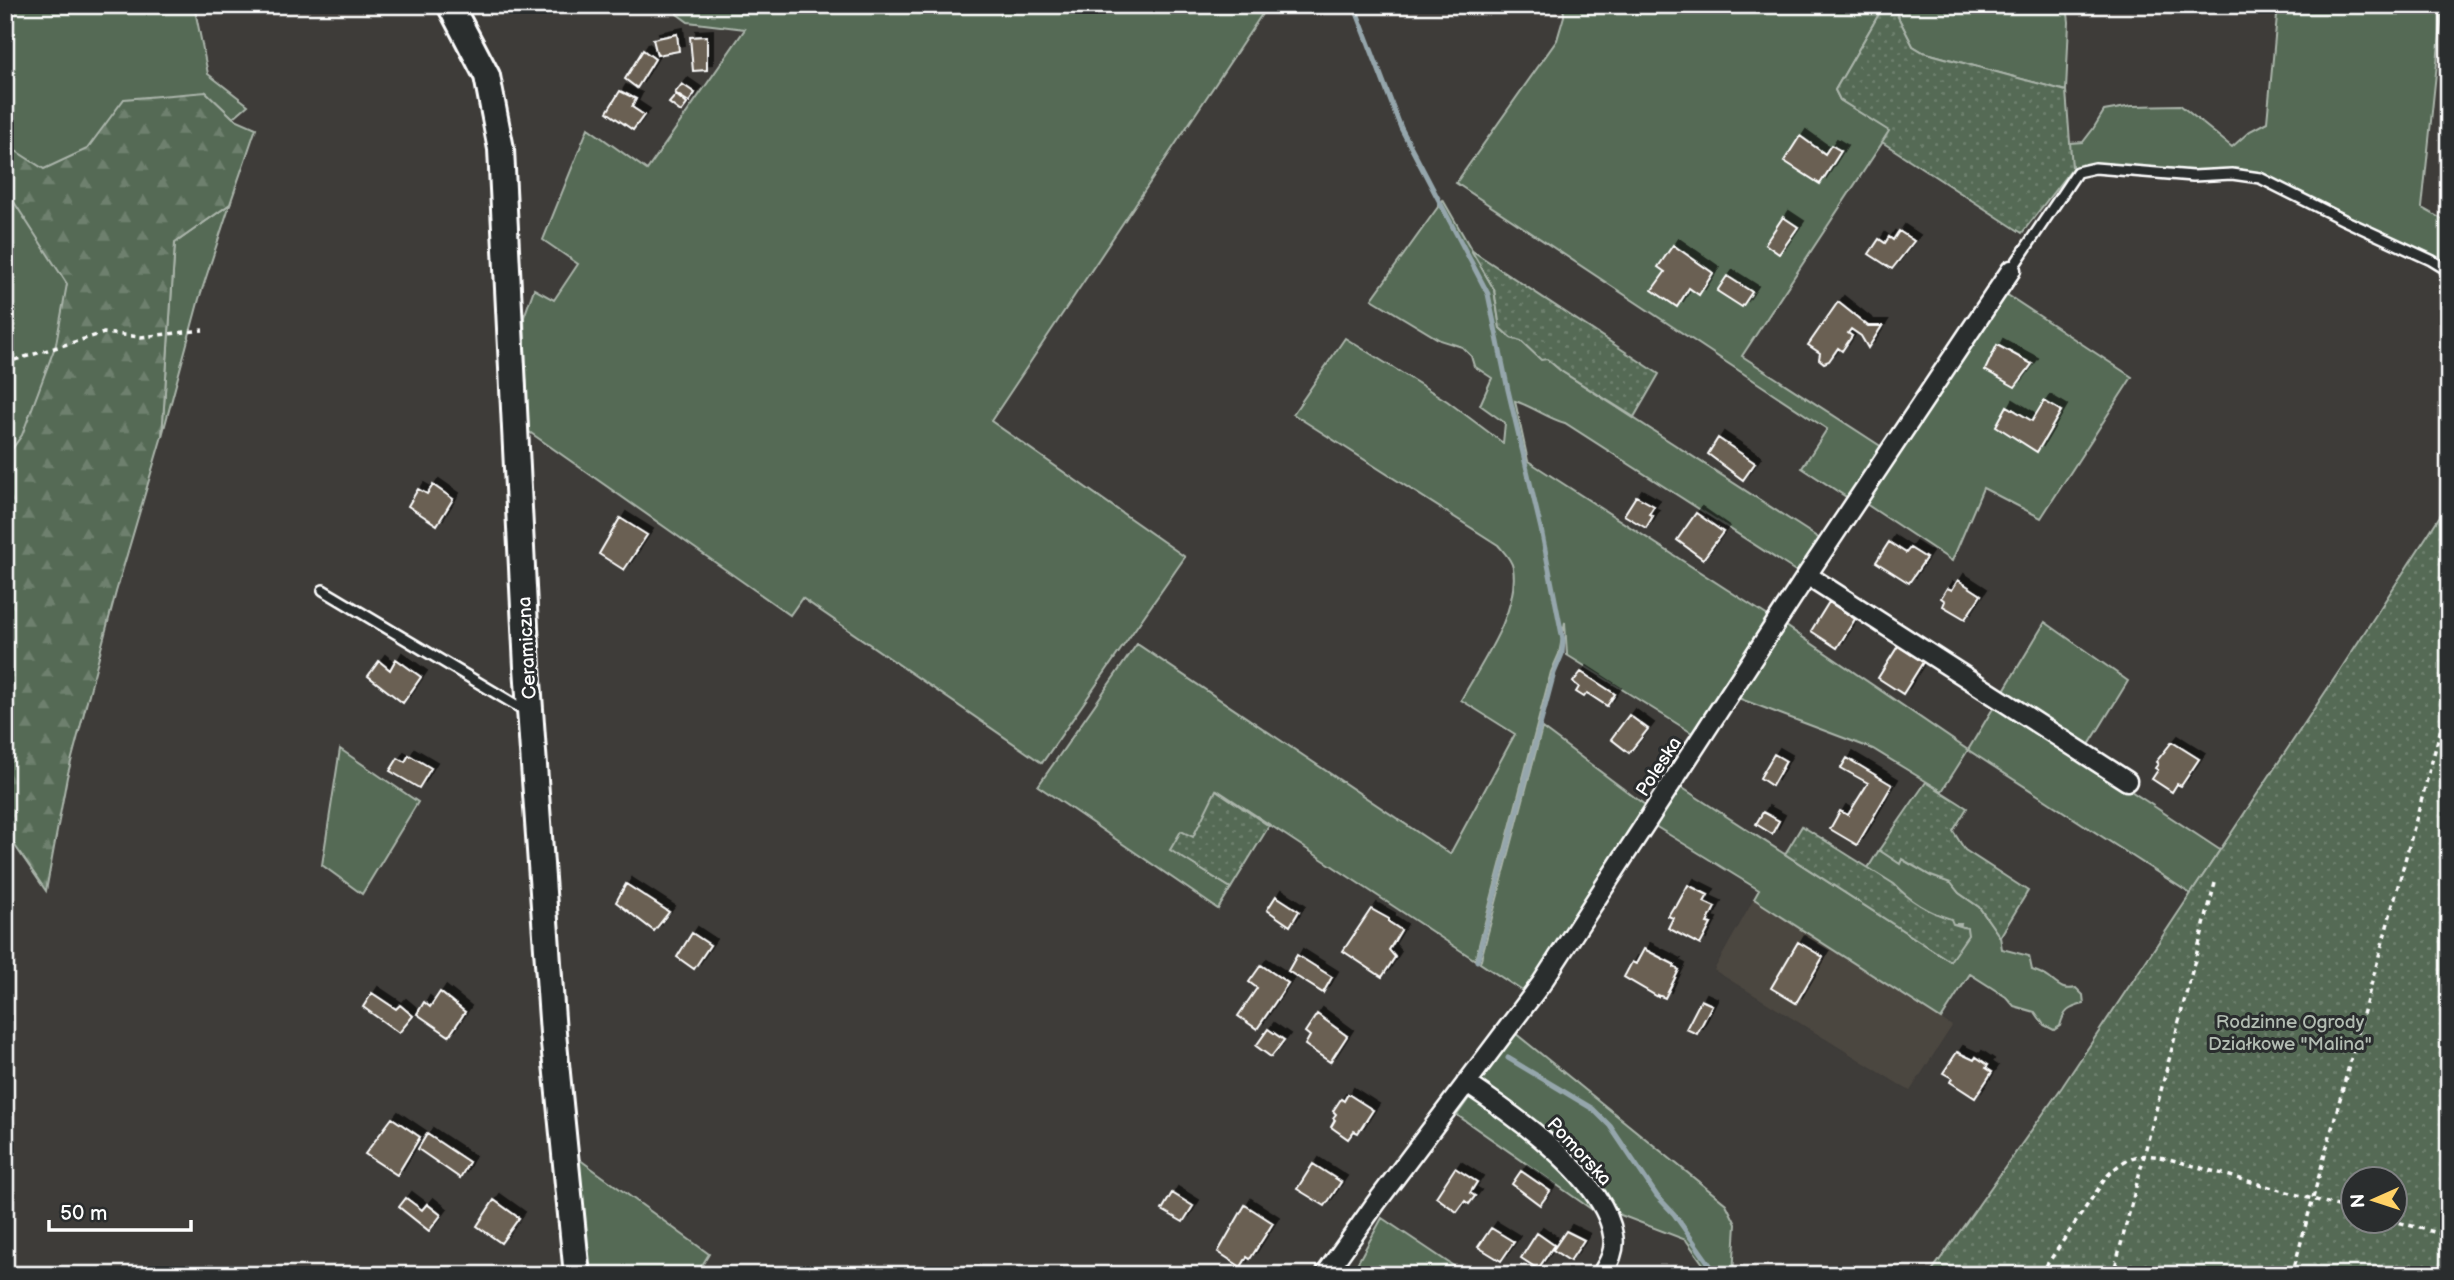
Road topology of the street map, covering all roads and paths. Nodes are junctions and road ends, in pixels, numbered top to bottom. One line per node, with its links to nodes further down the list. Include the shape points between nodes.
1 (450, 5): 9 (street, Ceramiczna, via 487,76 500,149)
2 (2011, 270): 3 (lane, via 2077,172 2095,169 2260,178); 6 (street, Poleska)
3 (2449, 271)
4 (203, 330): 5 (path, via 141,337 104,333)
5 (5, 363)
6 (1807, 575): 10 (street); 12 (street, Poleska, via 1541,984)
7 (323, 590): 9 (lane)
8 (2449, 699): 14 (path)
9 (530, 714): 18 (street, Ceramiczna, via 553,1032)
10 (2127, 781)
11 (2216, 883): 13 (path)
12 (1466, 1083): 19 (street, Poleska); 20 (street, Pomorska, via 1537,1134 1598,1200 1613,1235 1610,1262)
13 (2145, 1155): 14 (path); 21 (path, via 2120,1163 2107,1176); 22 (path)
14 (2313, 1198): 15 (path); 23 (path)
15 (2338, 1206)
16 (2408, 1225): 17 (path)
17 (2449, 1236)
18 (577, 1275)
19 (1325, 1275)
20 (1601, 1275)
21 (2040, 1275)
22 (2113, 1275)
23 (2292, 1275)

